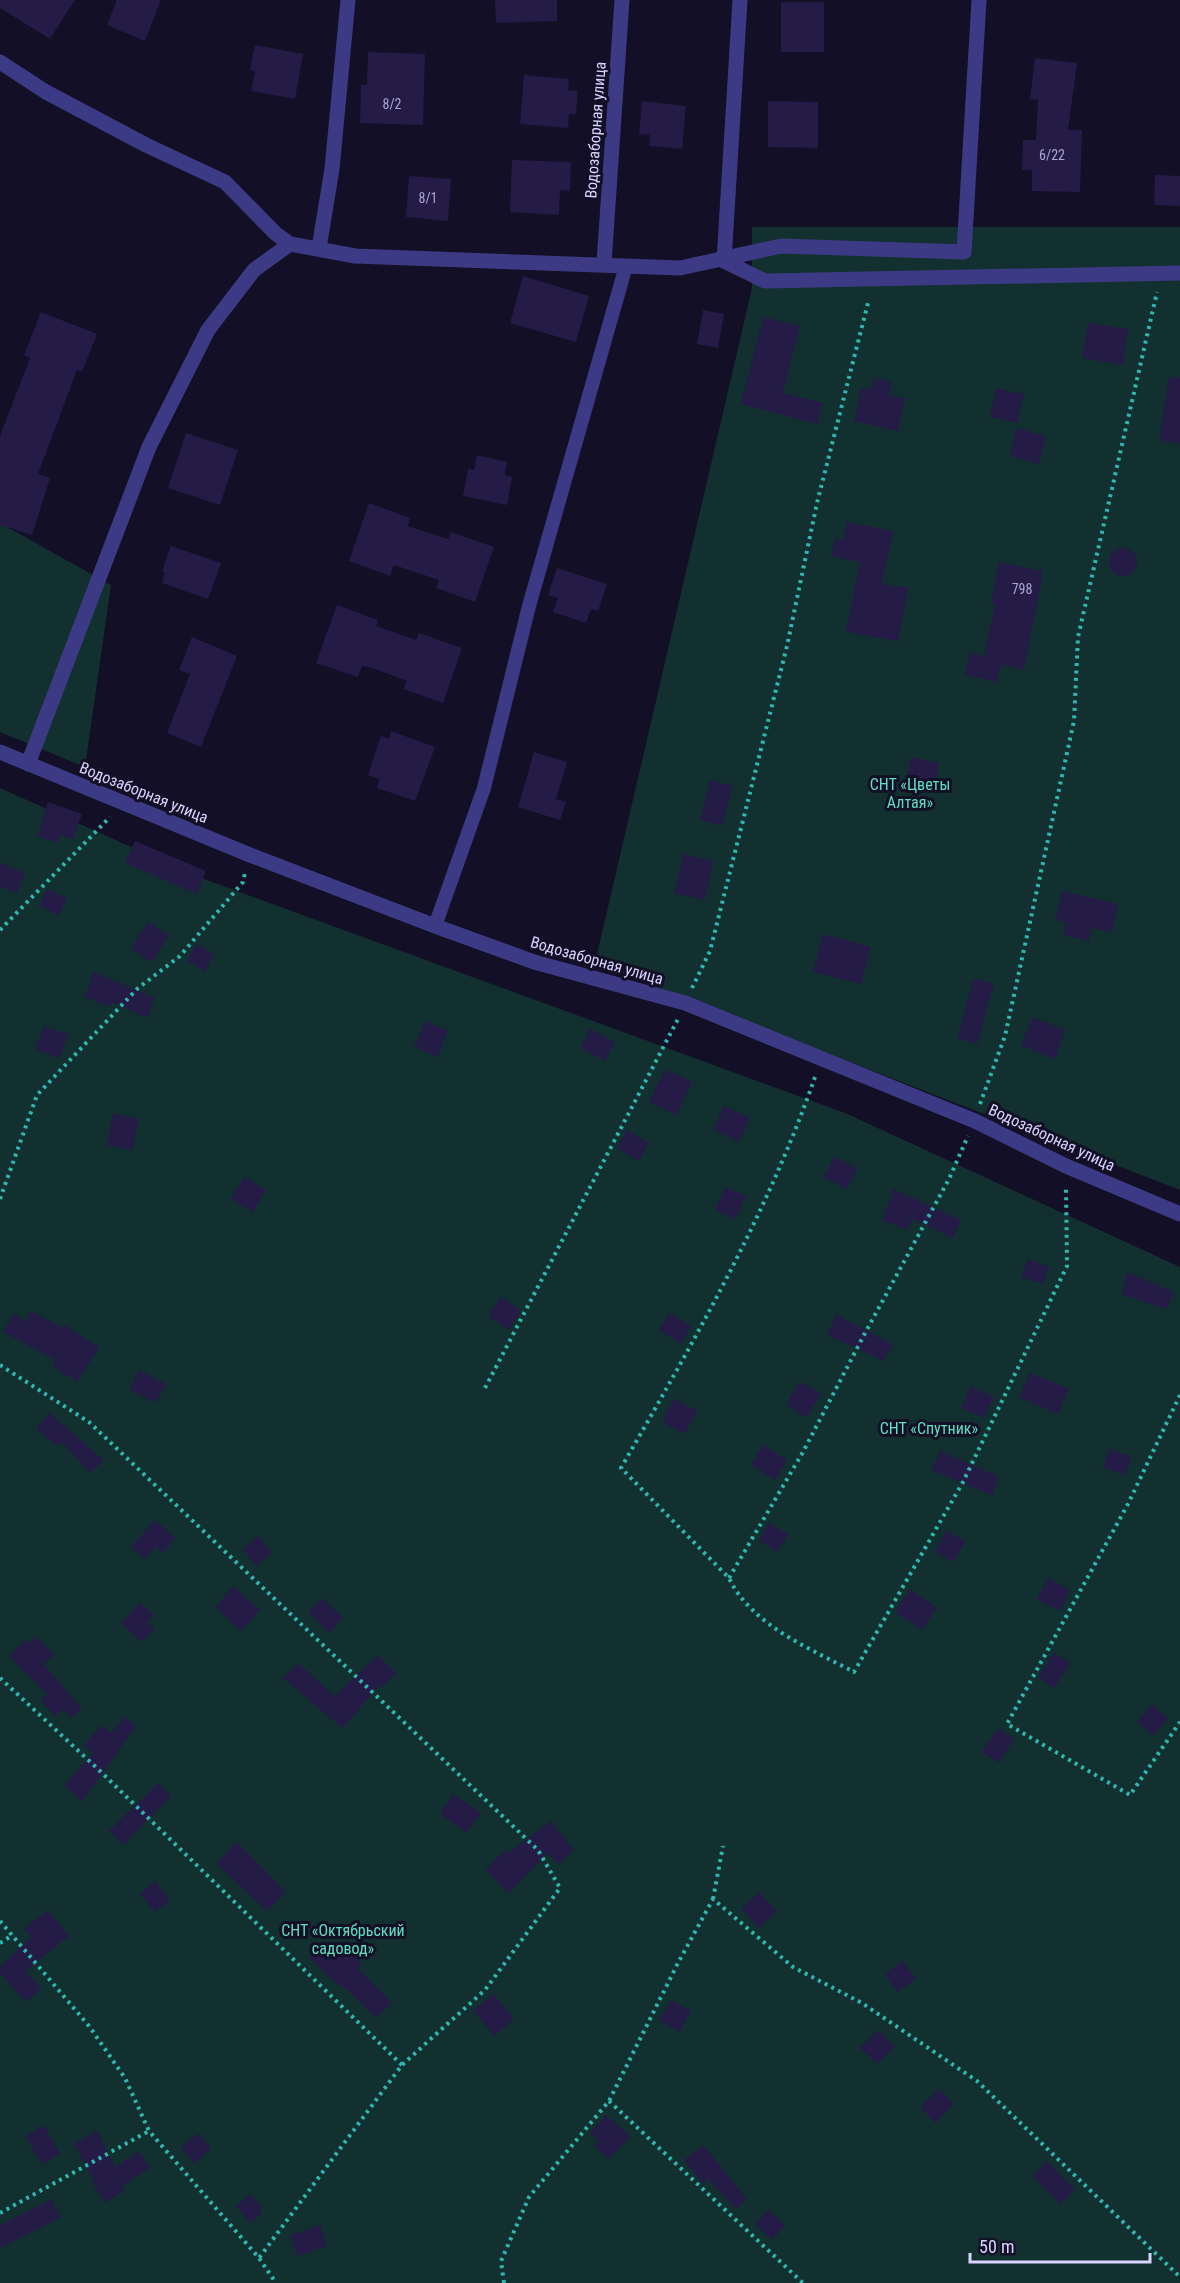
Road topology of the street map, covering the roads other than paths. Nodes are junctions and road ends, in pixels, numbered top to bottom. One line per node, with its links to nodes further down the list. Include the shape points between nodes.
1 (348, 0): 7 (street, via 332,169)
2 (622, 0): 9 (street, Водозаборная улица)
3 (740, 0): 8 (street)
4 (979, 0): 8 (street, via 964,252 781,246)
5 (0, 62): 6 (street, via 46,92 225,182)
6 (290, 244): 7 (street); 13 (street, via 254,270 202,341 149,447)
7 (319, 248): 9 (street, via 355,256)
8 (724, 261): 10 (street, via 680,268); 11 (street, via 765,281)
9 (604, 263): 10 (street)
10 (626, 266): 14 (lane, via 529,606 484,788)
11 (1180, 273)
12 (0, 752): 13 (street, Водозаборная улица)
13 (28, 764): 14 (street, Водозаборная улица)
14 (435, 926): 15 (street, Водозаборная улица, via 534,962 685,1003 975,1121 1066,1166)
15 (1180, 1214)

